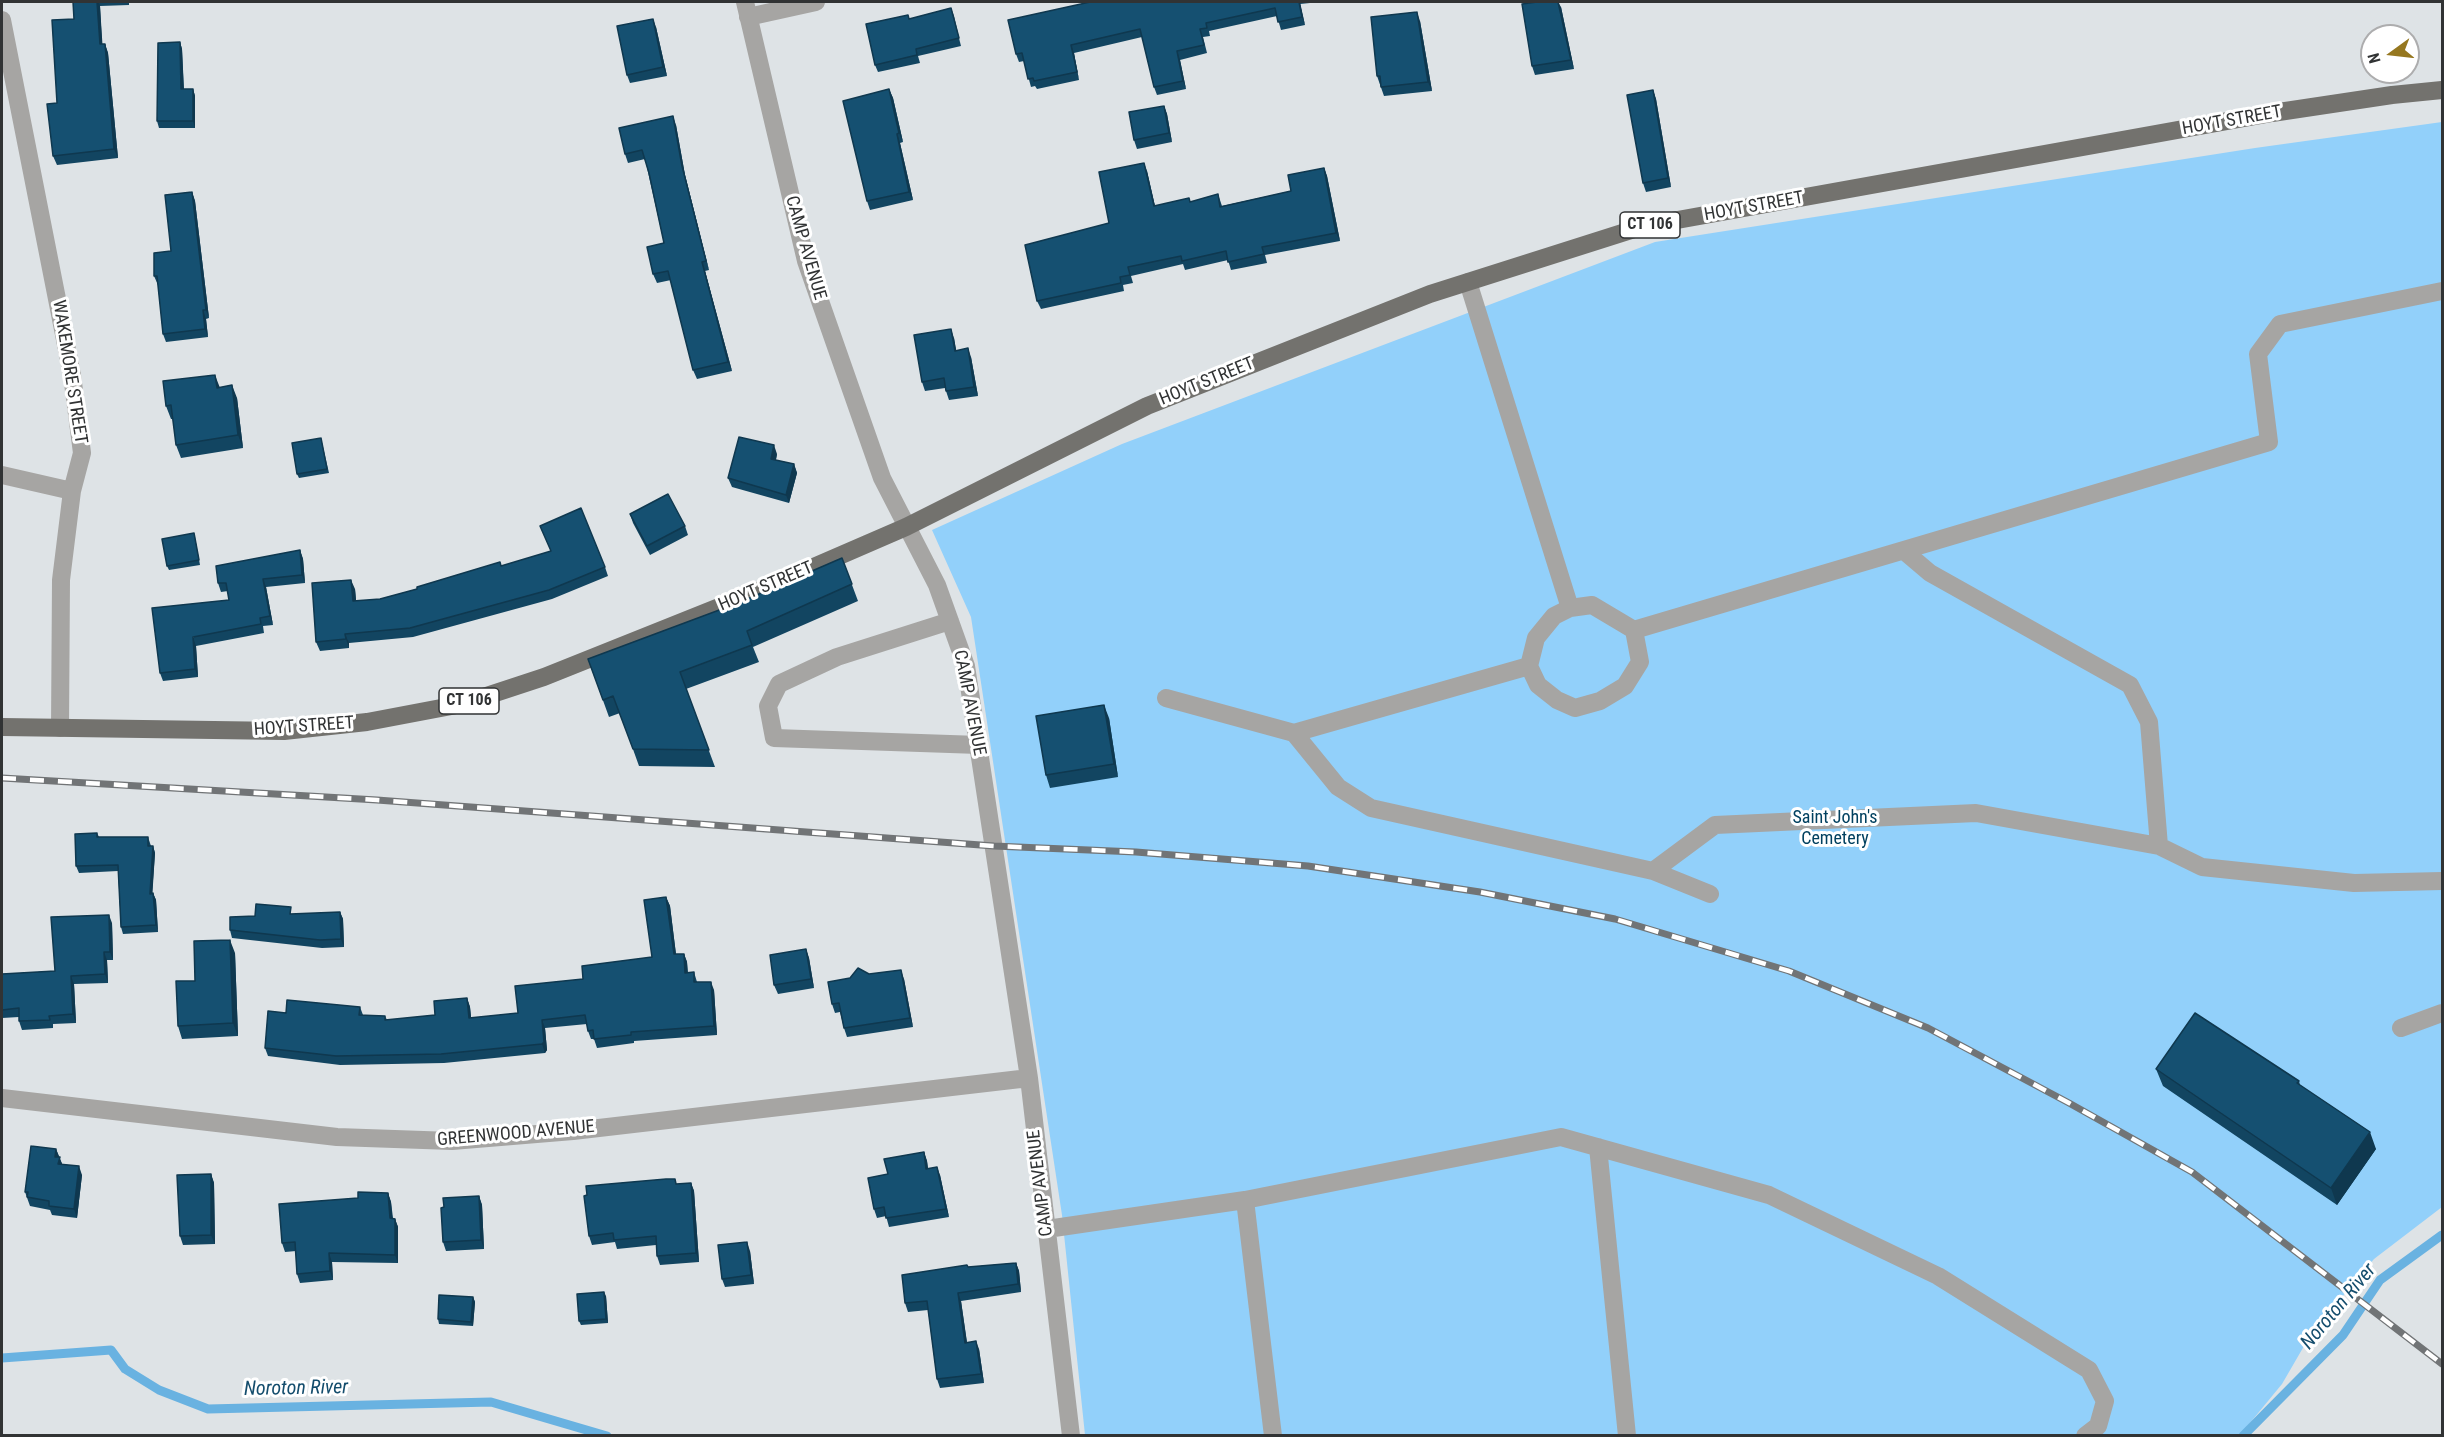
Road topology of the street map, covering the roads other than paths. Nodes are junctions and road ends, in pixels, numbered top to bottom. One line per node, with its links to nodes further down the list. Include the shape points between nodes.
1 (816, 2): 2 (street)
2 (746, 9): 9 (street, CAMP AVENUE, via 806,261 882,478)
3 (2, 20): 8 (street, WAKEMORE STREET, via 79,415 82,453)
4 (2442, 90): 5 (main road, HOYT STREET / CT 106, via 2272,113 1644,226)
5 (1468, 282): 9 (main road, HOYT STREET / CT 106, via 1378,313 1147,406); 11 (street)
6 (2442, 291): 10 (street, via 2280,324 2258,354 2269,442)
7 (2, 476): 8 (street)
8 (72, 491): 17 (street, WAKEMORE STREET, via 61,579)
9 (906, 527): 12 (street, CAMP AVENUE); 17 (main road, HOYT STREET / CT 106, via 749,596 544,677 462,704 367,722 284,731)
10 (1904, 551): 13 (street); 20 (street, via 1930,573 2130,685 2149,723)
11 (1570, 608): 13 (street, via 1592,605); 14 (street, via 1554,616 1536,638)
12 (950, 621): 19 (street, CAMP AVENUE, via 966,666); 19 (street, via 837,657 779,684 768,706 774,738)
13 (1634, 630): 14 (street, via 1640,662 1625,686 1600,701 1575,708 1557,700 1538,685)
14 (1529, 666): 18 (street)
15 (1166, 698): 18 (street)
16 (2, 727): 17 (main road, HOYT STREET / CT 106)
17 (60, 728)
18 (1294, 733): 21 (street, via 1338,787 1371,808)
19 (979, 745): 26 (street, CAMP AVENUE)
20 (2159, 846): 21 (street, via 1976,813 1715,825); 22 (street, via 2202,867 2354,883)
21 (1653, 871): 23 (street)
22 (2442, 881)
23 (1710, 894)
24 (2442, 1013): 25 (street)
25 (2401, 1028)
26 (1029, 1078): 27 (street, GREENWOOD AVENUE, via 452,1141 337,1137); 30 (street, CAMP AVENUE)
27 (2, 1098)
28 (1598, 1147): 29 (street, via 1561,1137); 33 (street); 34 (street, via 1769,1195 1938,1276 2089,1370 2104,1401 2098,1426)
29 (1245, 1200): 30 (street); 32 (street)
30 (1047, 1229): 31 (street, CAMP AVENUE)
31 (1071, 1436)
32 (1273, 1436)
33 (1628, 1436)
34 (2085, 1436)

